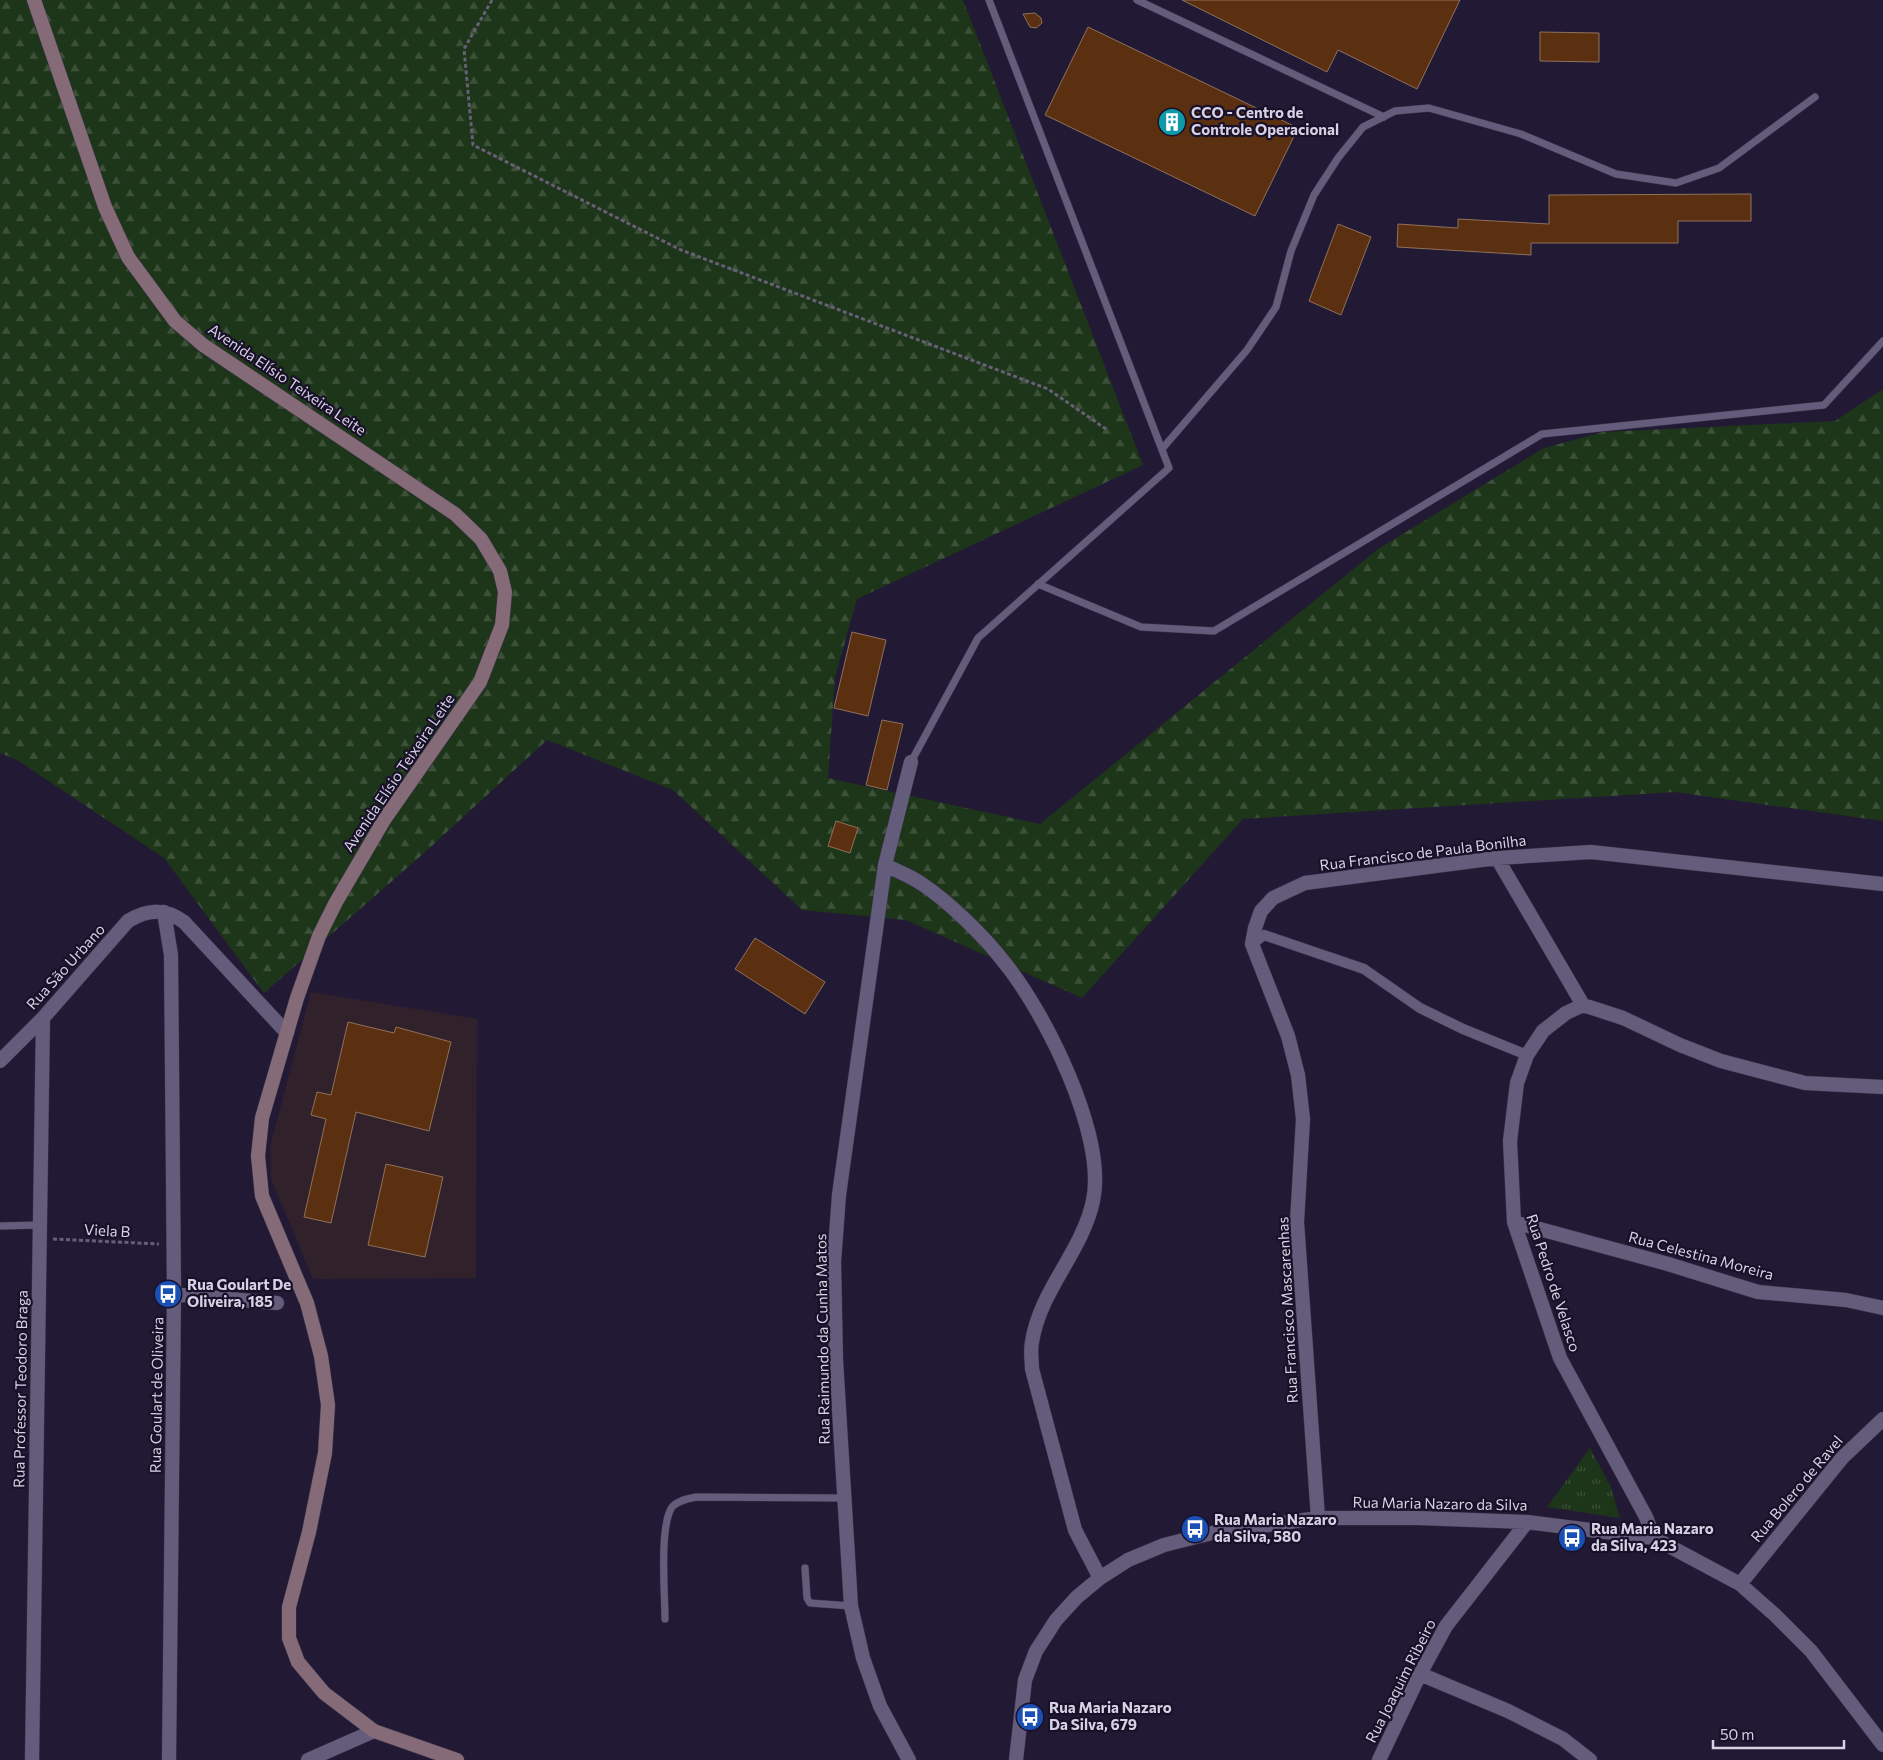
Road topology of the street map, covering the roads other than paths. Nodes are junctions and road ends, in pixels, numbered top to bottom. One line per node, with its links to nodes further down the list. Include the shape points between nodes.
1 (34, 0): 17 (main road, Avenida Elísio Teixeira Leite, via 105,208 128,257 175,321 203,345 455,514 481,539 500,571 505,592 502,625 480,682 384,820 336,902 319,936)
2 (989, 0): 7 (lane)
3 (1137, 0): 5 (lane)
4 (1815, 97): 5 (lane, via 1719,168 1676,183 1616,174 1521,134 1429,108 1396,111)
5 (1384, 117): 7 (lane, via 1363,127 1314,195 1291,251 1276,307 1247,350)
6 (1883, 341): 8 (lane, via 1824,405 1542,434 1214,631 1141,627)
7 (1162, 449): 8 (lane, via 1169,468)
8 (1038, 584): 9 (lane, via 978,638)
9 (911, 762): 11 (street, Rua Raimundo da Cunha Matos)
10 (1497, 858): 12 (street, Rua Francisco de Paula Bonilha, via 1591,852); 14 (street, Rua Francisco de Paula Bonilha, via 1305,884 1273,898 1261,911); 15 (street)
11 (885, 865): 28 (street, Rua Raimundo da Cunha Matos, via 839,1194 835,1252 836,1360); 33 (street, via 922,884 942,900 1004,962 1032,1003 1073,1084 1091,1141 1096,1174 1094,1200 1087,1224 1040,1311 1031,1344 1032,1369 1075,1530)
12 (1883, 884)
13 (164, 912): 16 (street, Rua São Urbano, via 138,915 128,922); 17 (street, via 184,922); 24 (street, Rua Goulart de Oliveira, via 171,955)
14 (1252, 944): 18 (street, via 1264,935 1364,969 1420,1008); 29 (street, Rua Francisco Mascarenhas, via 1288,1036 1298,1075 1303,1118 1298,1222)
15 (1582, 1005): 18 (street, Rua Pedro de Velasco, via 1543,1031); 20 (street, via 1623,1018 1688,1048 1758,1071 1805,1083)
16 (43, 1018): 19 (street, Rua São Urbano); 23 (street, Rua Professor Teodoro Braga)
17 (287, 1033): 38 (main road, Avenida Elísio Teixeira Leite, via 262,1118 258,1156 262,1196 307,1303 321,1356 328,1404 325,1453 289,1607 289,1638 298,1662 324,1693)
18 (1527, 1055): 21 (street, Rua Pedro de Velasco, via 1517,1083 1510,1141)
19 (0, 1061)
20 (1883, 1087)
21 (1514, 1222): 26 (street, Rua Celestina Moreira, via 1758,1292 1846,1300); 31 (street, Rua Pedro de Velasco, via 1560,1358 1646,1517)
22 (0, 1226): 23 (lane)
23 (40, 1232): 40 (street, Rua Professor Teodoro Braga)
24 (174, 1294): 25 (street); 41 (street, Rua Goulart de Oliveira)
25 (277, 1303)
26 (1883, 1308)
27 (1883, 1419): 34 (street, Rua Bolero de Ravel, via 1842,1458)
28 (844, 1498): 35 (street, Rua Raimundo da Cunha Matos); 36 (lane, via 683,1499 673,1506 667,1518)
29 (1318, 1518): 30 (street, Rua Maria Nazaro da Silva); 33 (street, Rua Maria Nazaro da Silva, via 1212,1533 1164,1545 1128,1560)
30 (1527, 1522): 31 (street, Rua Maria Nazaro da Silva); 37 (street, Rua Joaquim Ribeiro, via 1446,1626)
31 (1654, 1538): 34 (street, Rua Maria Nazaro da Silva)
32 (806, 1568): 35 (lane, via 810,1604)
33 (1100, 1578): 45 (street, Rua Maria Nazaro da Silva, via 1056,1620 1036,1650 1025,1680)
34 (1740, 1584): 39 (street, Rua Maria Nazaro da Silva, via 1811,1651)
35 (851, 1606): 44 (street, Rua Raimundo da Cunha Matos, via 863,1658 880,1706)
36 (665, 1619)
37 (1420, 1674): 46 (street, Rua Joaquim Ribeiro); 47 (street, via 1508,1711 1563,1739)
38 (374, 1731): 42 (street); 43 (main road, Avenida Elísio Teixeira Leite)
39 (1883, 1745)
40 (32, 1760)
41 (169, 1760)
42 (308, 1760)
43 (458, 1760)
44 (910, 1760)
45 (1016, 1760)
46 (1380, 1760)
47 (1590, 1760)

